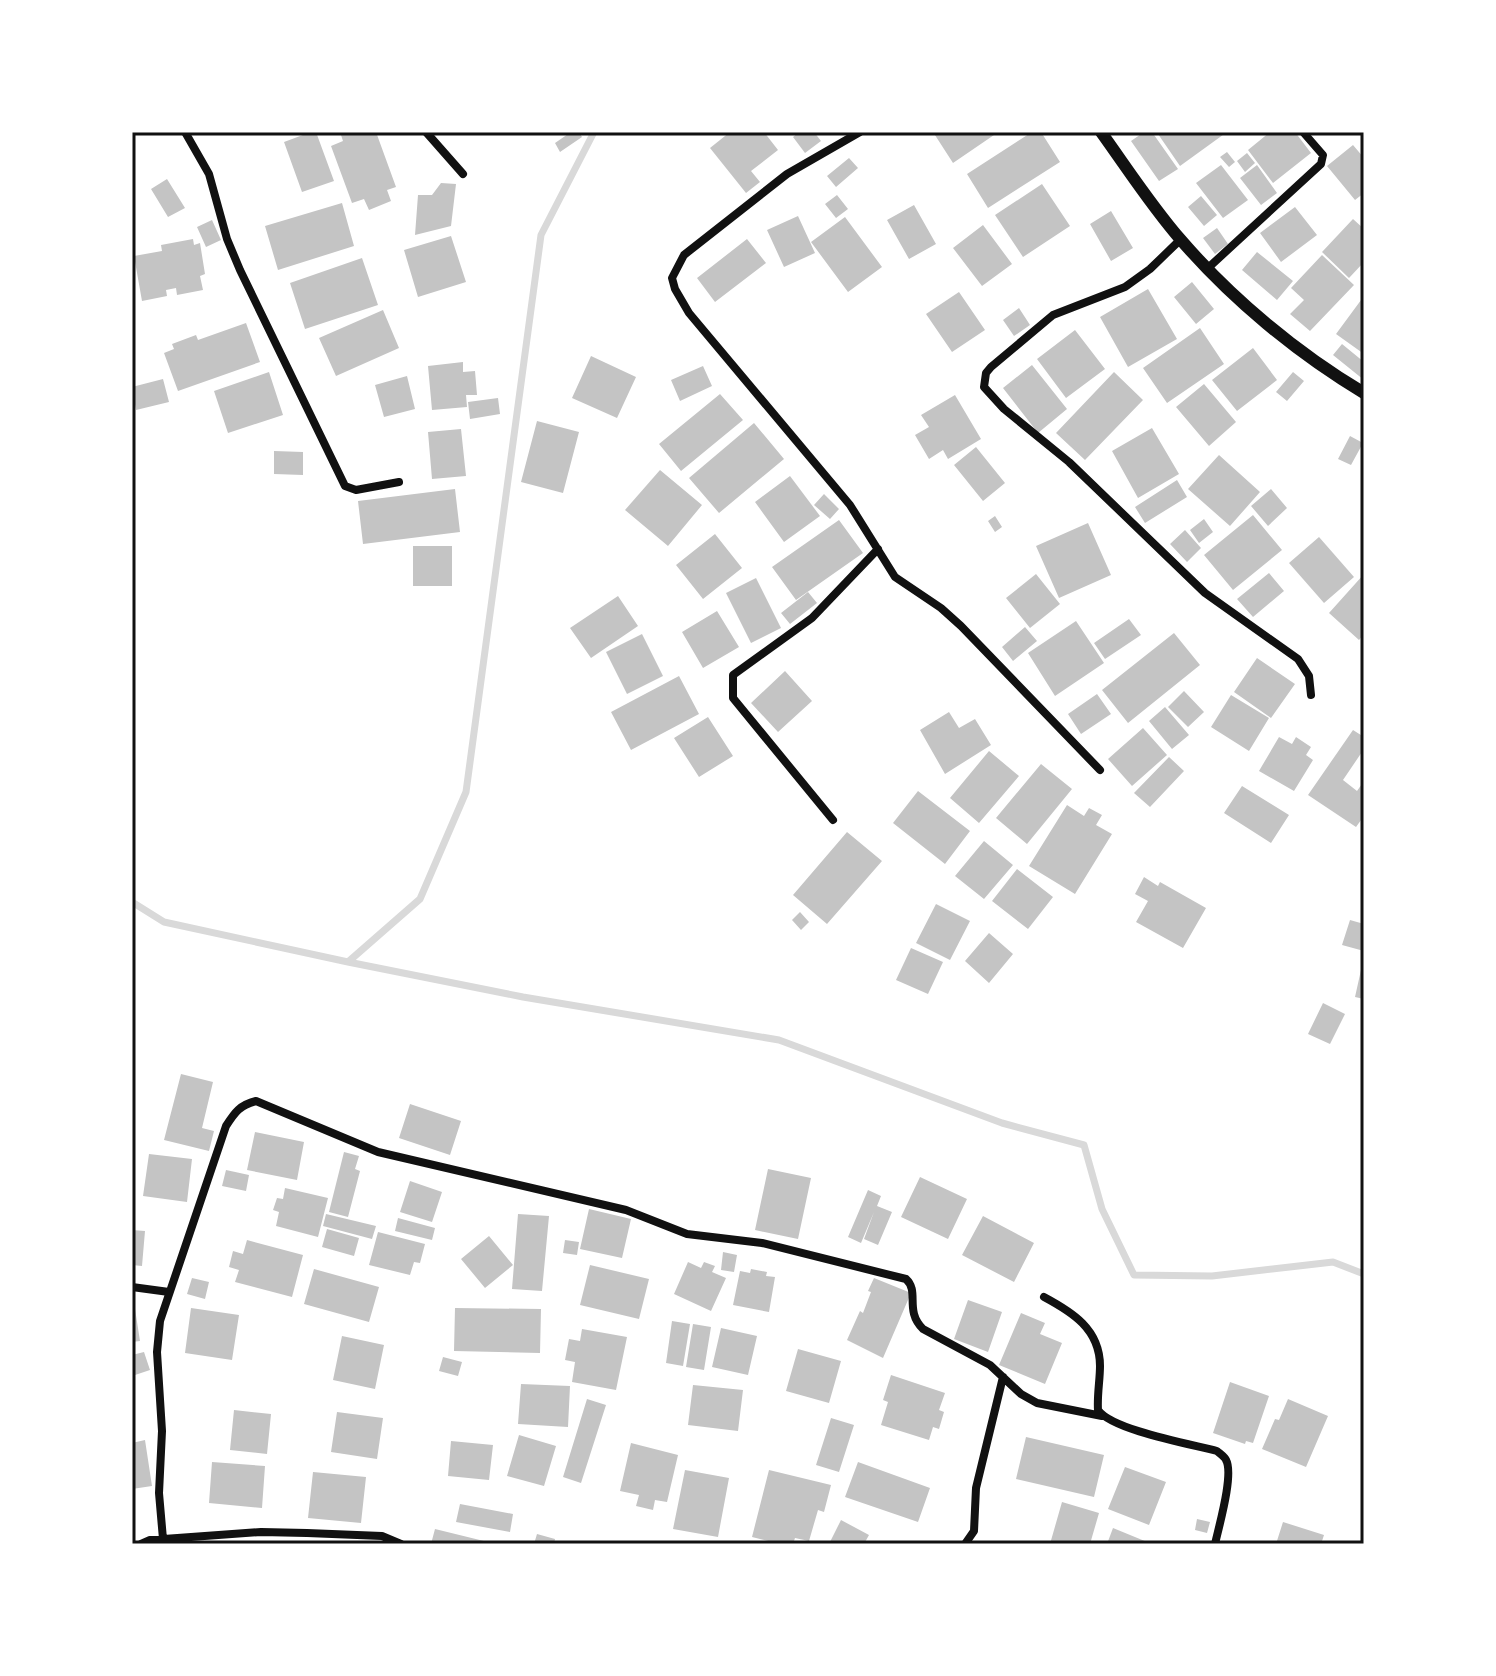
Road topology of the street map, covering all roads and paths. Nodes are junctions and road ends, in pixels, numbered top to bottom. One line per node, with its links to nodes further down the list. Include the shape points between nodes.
1 (185, 132): 10 (street, via 209,174 236,259 345,486 356,490)
2 (426, 132): 6 (street)
3 (860, 132): 11 (street, via 787,174 684,255 672,278 689,313 850,505)
4 (1101, 132): 7 (street)
5 (1303, 132): 8 (street, via 1323,155 1321,164)
6 (463, 174)
7 (1180, 240): 8 (street); 12 (street, via 1125,287 1053,315 991,367 984,387 1205,593 1298,659 1309,676)
8 (1208, 268): 9 (street, via 1265,322)
9 (1364, 393)
10 (399, 482)
11 (878, 549): 13 (street, via 895,577 961,626); 14 (street, via 812,618 733,675 733,698)
12 (1311, 695)
13 (1100, 770)
14 (833, 820)
15 (132, 1287): 16 (street)
16 (169, 1292): 18 (street, via 226,1126 236,1110 256,1101 378,1152 626,1210 687,1234 762,1243 906,1279 913,1289 916,1322); 20 (street, via 157,1352)
17 (1044, 1297): 19 (street, via 1074,1313 1097,1347)
18 (1003, 1377): 19 (street, via 1037,1403); 23 (street, via 976,1488 974,1531)
19 (1102, 1416): 24 (street, via 1226,1458 1229,1469)
20 (163, 1539): 21 (street); 22 (street, via 261,1532 382,1536)
21 (141, 1544)
22 (401, 1544)
23 (965, 1544)
24 (1215, 1544)

